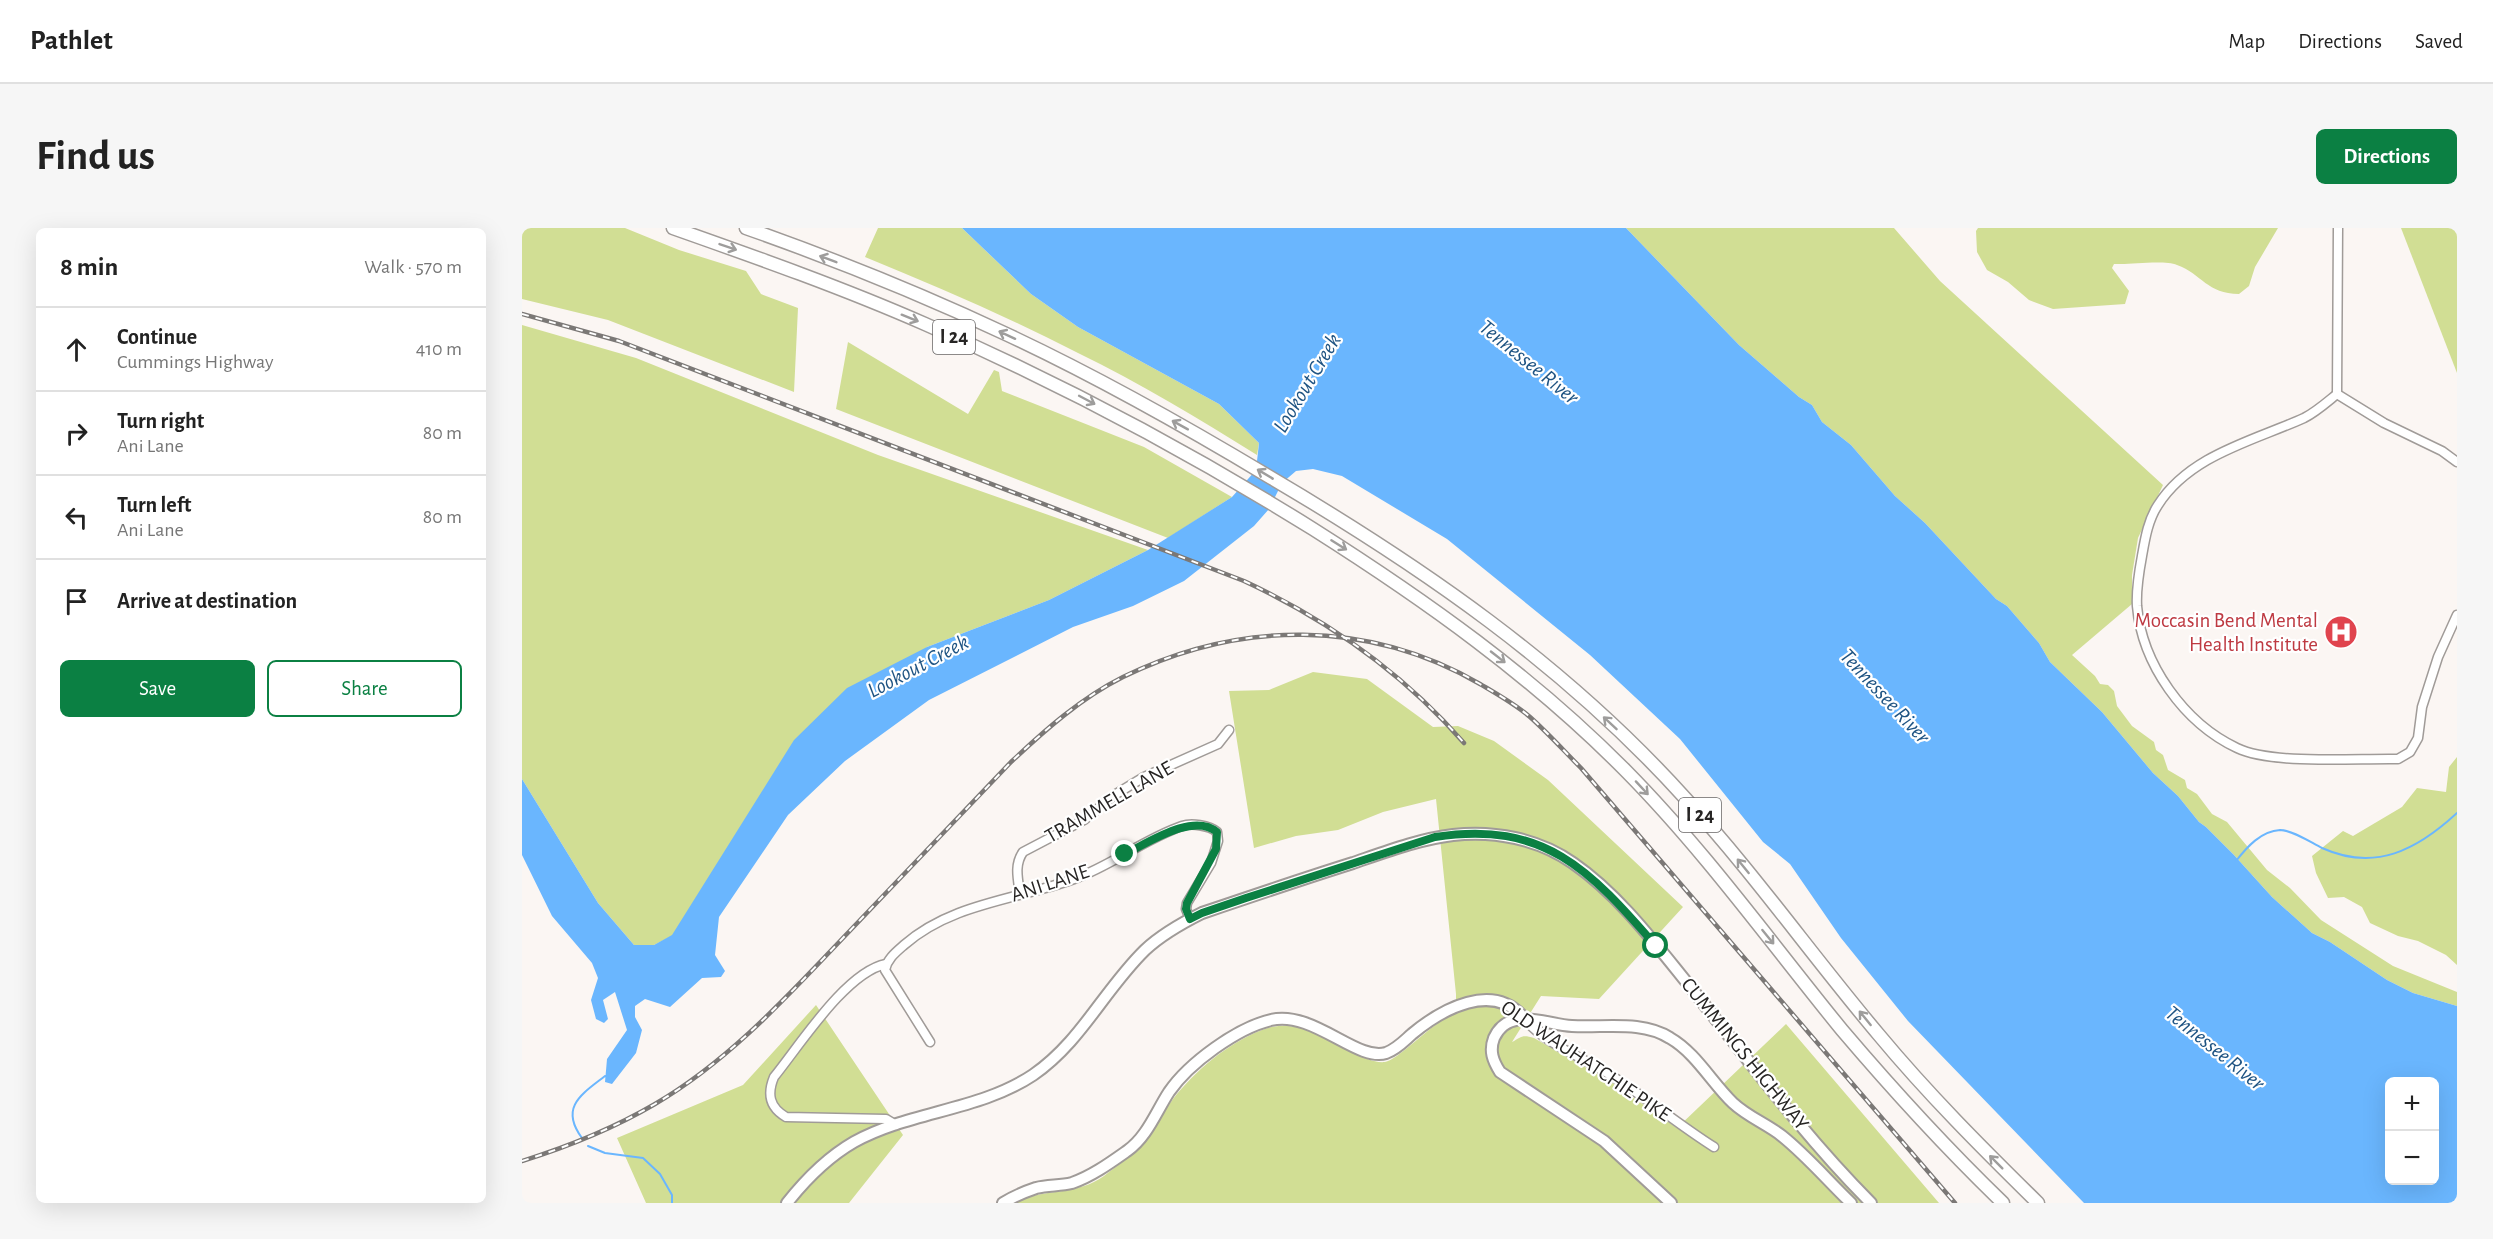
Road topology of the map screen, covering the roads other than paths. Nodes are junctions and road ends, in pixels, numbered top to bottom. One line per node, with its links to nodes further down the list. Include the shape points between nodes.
1 (673, 228): 20 (highway, I 24, one-way to 20, via 933,327 1071,392 1289,514 1452,621 1583,729 1678,826 1843,1031 1906,1104)
2 (746, 228): 21 (highway, I 24, one-way to 2, via 1931,1095 1685,797 1572,688 1466,602 1299,494 1092,377 1007,334 870,275)
3 (2338, 228): 4 (street)
4 (2337, 394): 5 (street); 6 (street, via 2307,417 2208,459 2189,472 2158,505 2147,530 2138,579 2137,606 2148,653 2168,689 2202,727 2237,749 2267,758 2398,759 2410,752 2418,738 2438,657)
5 (2457, 462)
6 (2457, 615)
7 (1229, 730): 8 (street, TRAMMELL LANE, via 1218,744 1144,777 1084,820 1023,852 1017,868)
8 (1020, 894): 9 (street, ANI LANE, via 1075,879 1183,826 1212,828 1217,832 1216,849 1187,903); 10 (street, ANI LANE, via 934,924 906,943)
9 (1190, 919): 13 (main road, CUMMINGS HIGHWAY, via 1146,950 1084,1028 1031,1076 995,1094); 19 (main road, CUMMINGS HIGHWAY, via 1435,837 1491,834 1544,847 1586,872 1635,921 1825,1153)
10 (886, 964): 12 (street, via 885,970); 13 (street, ANI LANE, via 846,986 774,1077 769,1090 771,1101 786,1117 886,1119)
11 (1524, 1018): 14 (street, OLD WAUHATCHIE PIKE, via 1547,1040 1602,1070); 16 (main road, OLD WAUHATCHIE PIKE, via 1498,1000 1476,1000 1435,1016 1392,1050 1376,1054 1300,1021 1273,1019 1256,1025 1217,1047 1184,1075 1147,1131 1130,1149 1071,1183 1037,1188); 17 (main road, via 1509,1023 1496,1035 1492,1054 1500,1072 1604,1141); 18 (main road, via 1566,1026 1633,1026 1669,1037 1734,1104 1790,1143)
12 (930, 1042)
13 (896, 1125): 15 (main road, CUMMINGS HIGHWAY, via 832,1156)
14 (1714, 1147)
15 (787, 1203)
16 (1003, 1203)
17 (1671, 1203)
18 (1851, 1203)
19 (1871, 1203)
20 (2003, 1203)
21 (2038, 1203)

